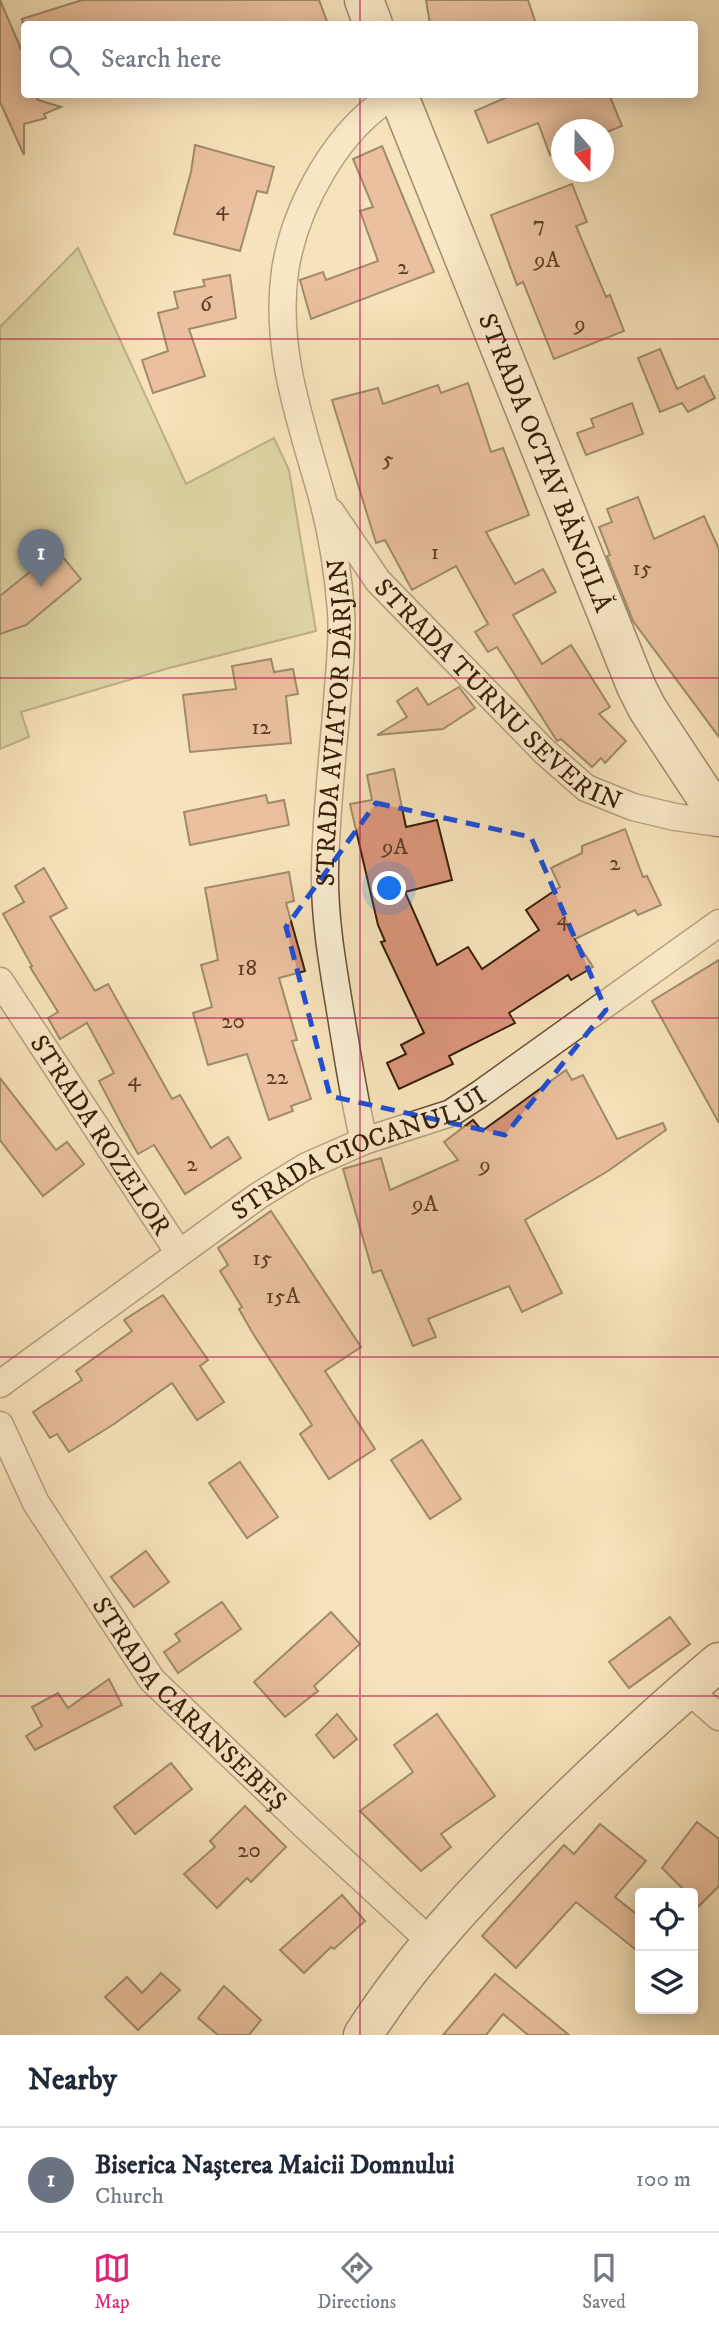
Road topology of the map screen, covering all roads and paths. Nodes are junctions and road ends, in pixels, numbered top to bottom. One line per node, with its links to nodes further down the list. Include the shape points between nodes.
1 (364, 0): 2 (street)
2 (372, 21)
3 (389, 98): 5 (street, STRADA AVIATOR DÂRJAN, via 356,126 316,179 285,269 281,317 286,364)
4 (399, 98): 6 (street, STRADA OCTAV BĂNCILĂ, via 636,686)
5 (323, 499): 7 (street, STRADA TURNU SEVERIN, via 378,581 575,779 608,799 633,807); 10 (street, STRADA AVIATOR DÂRJAN, via 342,613 325,869 328,935)
6 (719, 817)
7 (719, 823)
8 (719, 923): 10 (street, STRADA CIOCANULUI, via 451,1112)
9 (0, 982): 11 (street, STRADA ROZELOR)
10 (364, 1141): 11 (street, STRADA CIOCANULUI, via 305,1167)
11 (179, 1253): 12 (street, STRADA CIOCANULUI)
12 (0, 1384)
13 (0, 1425): 17 (street, STRADA CARANSEBEȘ, via 36,1503 152,1680)
14 (719, 1662): 15 (street)
15 (687, 1689): 16 (street); 17 (street, via 512,1854)
16 (719, 1717)
17 (430, 1941): 18 (street)
18 (369, 2033)

